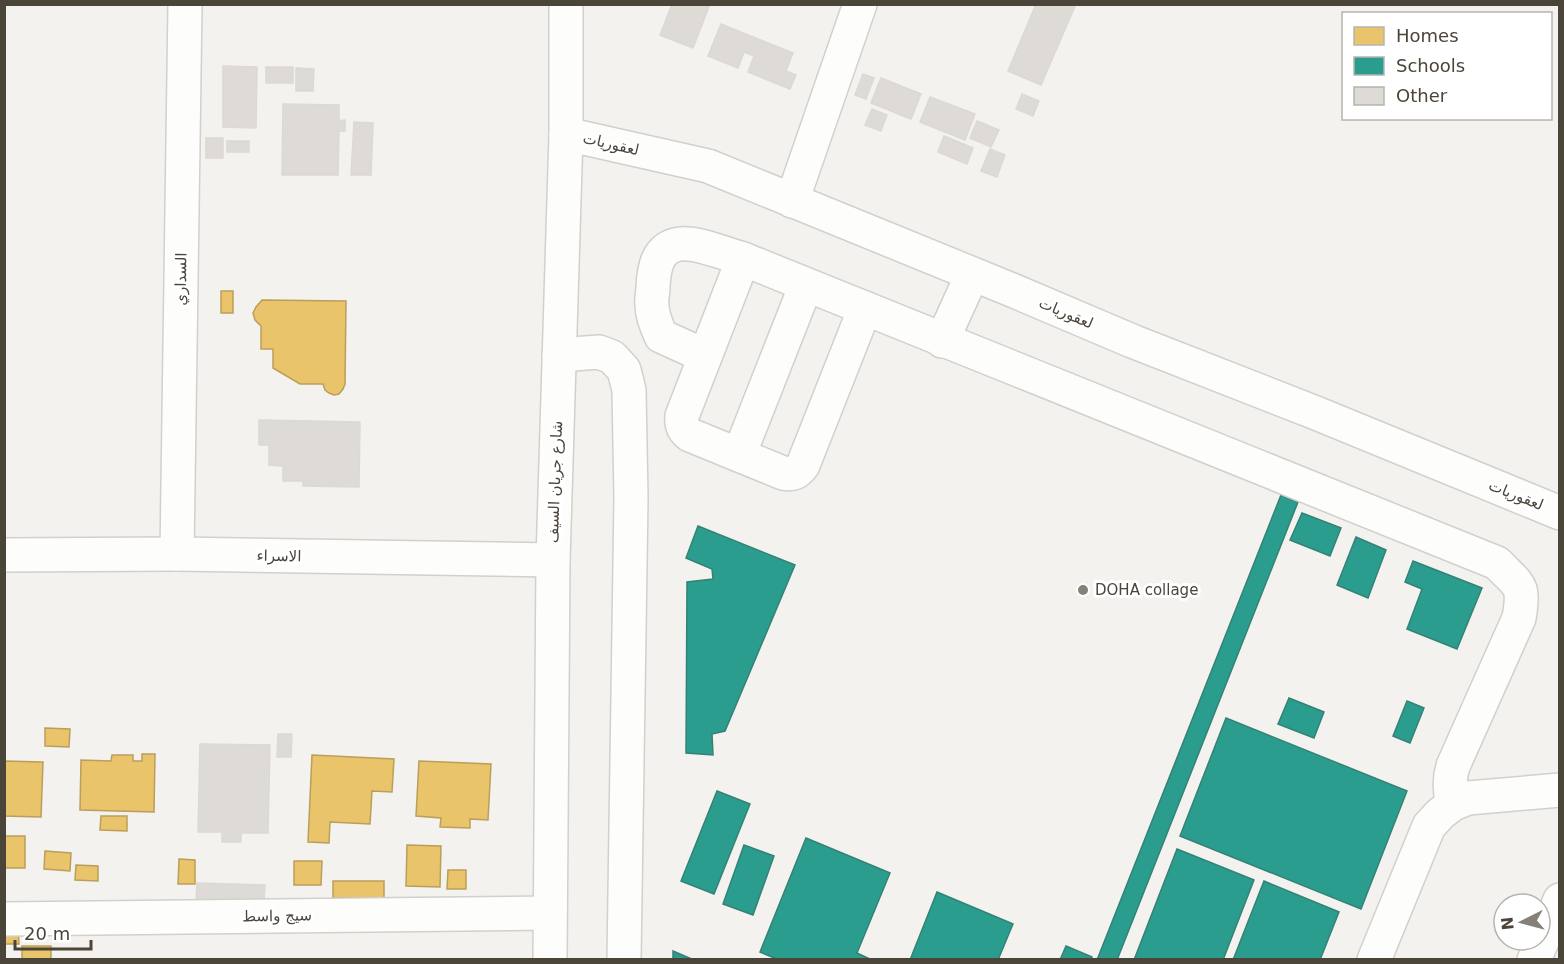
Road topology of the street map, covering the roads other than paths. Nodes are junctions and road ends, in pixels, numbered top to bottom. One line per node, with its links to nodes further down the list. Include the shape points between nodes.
1 (185, 4): 15 (street, السداري)
2 (566, 4): 4 (street, شارع جريان السيف)
3 (860, 4): 5 (street)
4 (566, 134): 5 (street, لعقوريات, via 708,166); 11 (street, شارع جريان السيف)
5 (792, 201): 7 (street, لعقوريات)
6 (743, 259): 8 (street); 12 (street); 12 (street, via 679,244 660,254 655,266 652,305 661,336)
7 (972, 275): 10 (street); 14 (street, لعقوريات)
8 (806, 285): 9 (street); 13 (street)
9 (865, 308): 10 (street); 13 (street, via 798,471 783,474)
10 (942, 341): 19 (street, via 1497,563 1520,587 1519,618 1453,766 1449,778)
11 (559, 354): 17 (street, شارع جريان السيف); 24 (street, via 599,352 612,357 624,370 629,390)
12 (705, 356): 13 (street, via 681,424 690,435)
13 (739, 455)
14 (1560, 513)
15 (177, 554): 16 (street, الاسراء); 17 (street, الاسراء)
16 (4, 555)
17 (553, 560): 21 (street, شارع جريان السيف)
18 (1560, 790): 19 (street, via 1468,798)
19 (1453, 804): 25 (street, via 1429,826)
20 (1560, 900): 26 (street)
21 (549, 913): 22 (street, سيج واسط); 23 (street, شارع جريان السيف)
22 (4, 919)
23 (550, 960)
24 (624, 960)
25 (1374, 960)
26 (1534, 960)

